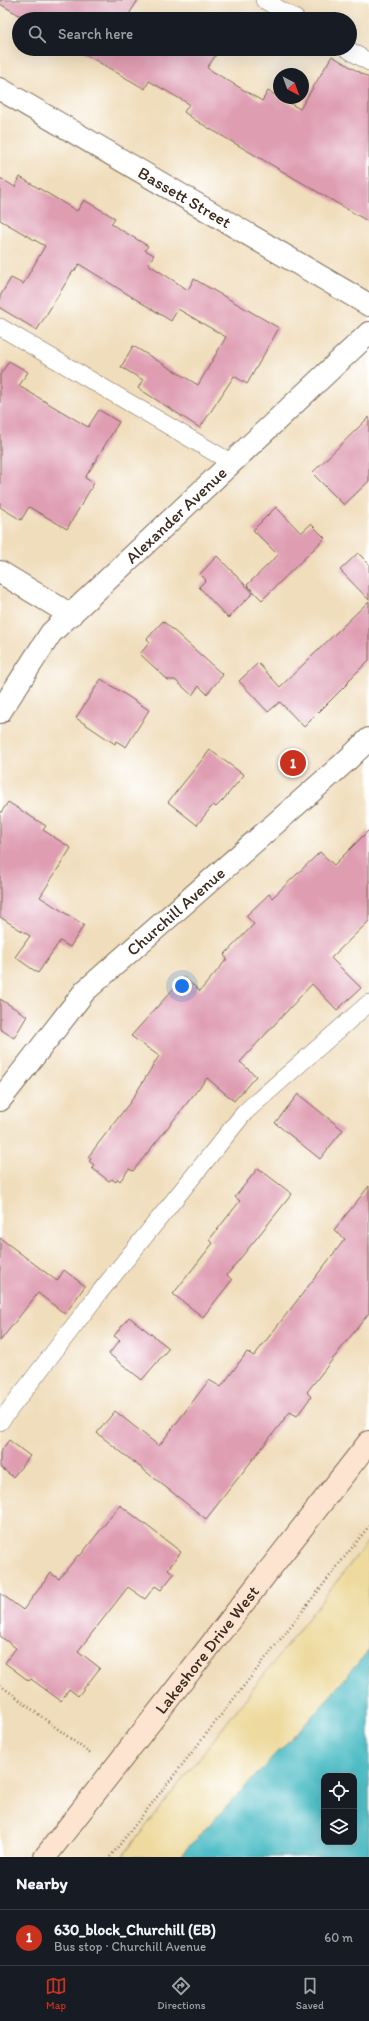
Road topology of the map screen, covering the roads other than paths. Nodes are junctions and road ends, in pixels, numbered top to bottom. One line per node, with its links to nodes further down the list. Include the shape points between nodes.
1 (264, 0): 2 (lane)
2 (284, 12)
3 (357, 55): 4 (lane)
4 (369, 62)
5 (0, 89): 6 (street, Bassett Street)
6 (369, 305)
7 (0, 327): 9 (lane)
8 (369, 333): 9 (street, Alexander Avenue)
9 (232, 463): 11 (street, Alexander Avenue)
10 (0, 572): 11 (street)
11 (71, 615): 12 (street, Alexander Avenue, via 51,633)
12 (0, 712)
13 (369, 739): 15 (street, Churchill Avenue, via 85,991)
14 (369, 1003): 16 (lane, via 245,1112 99,1293)
15 (0, 1100)
16 (0, 1422)
17 (369, 1442): 18 (street, Lakeshore Drive West)
18 (44, 1857)

